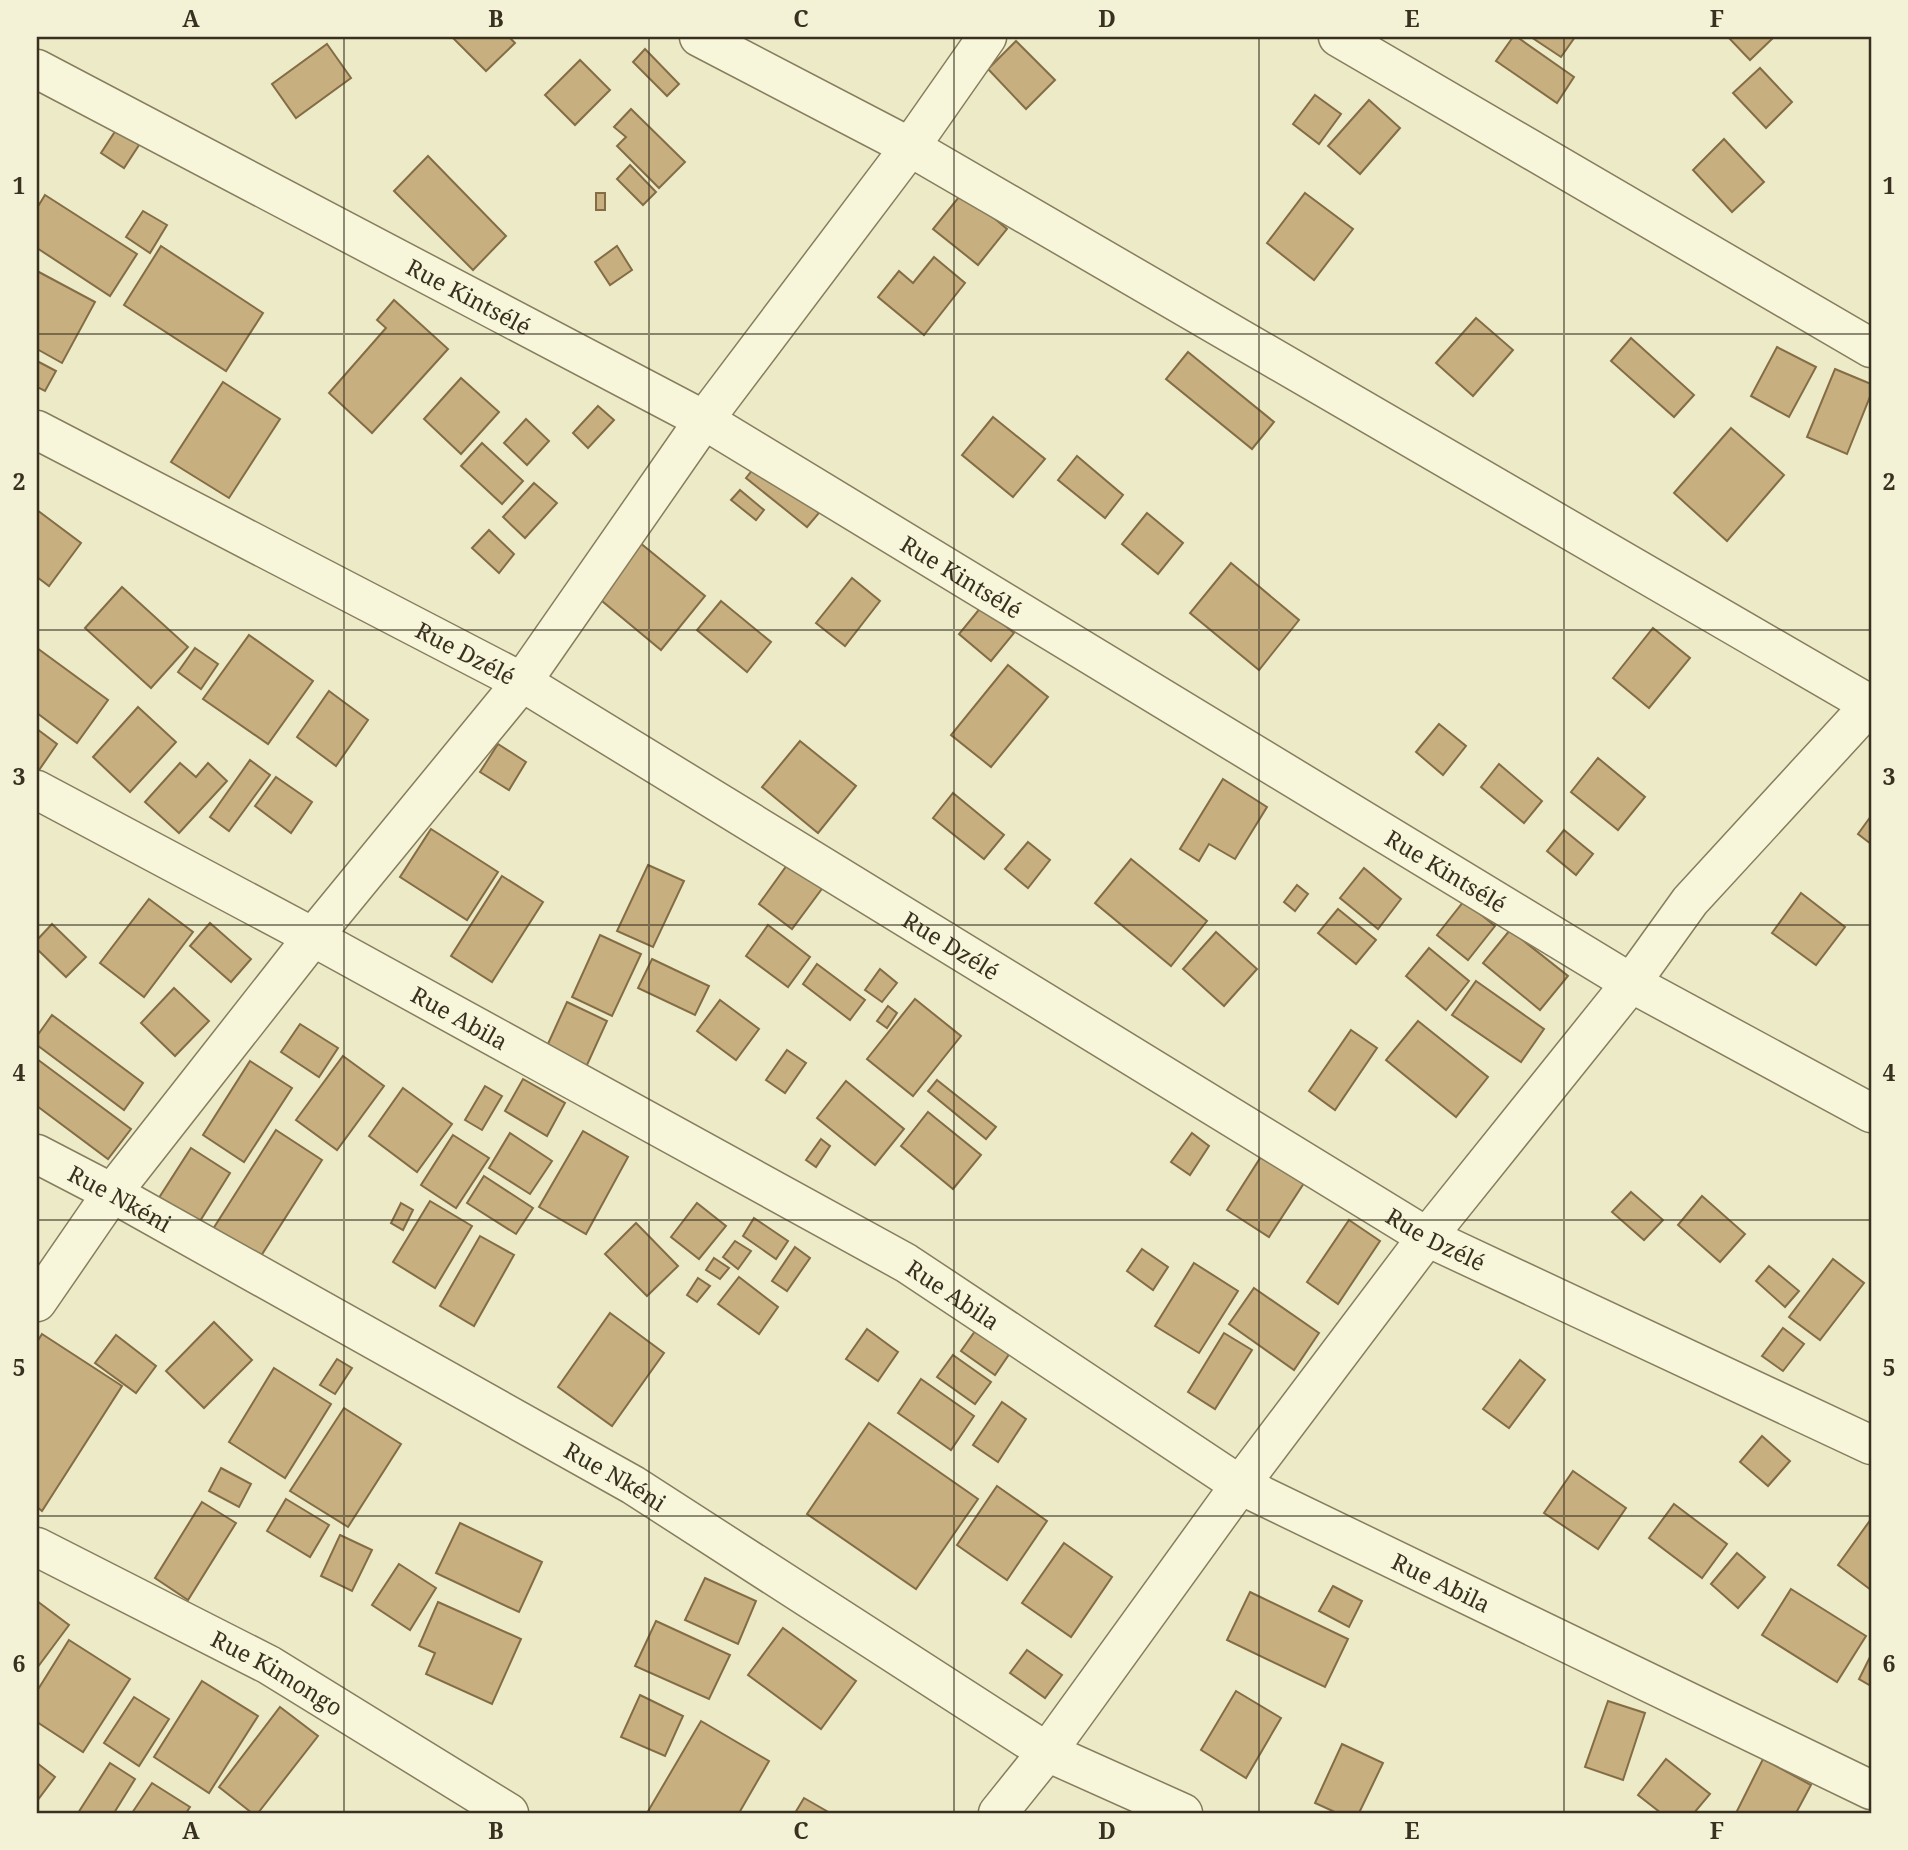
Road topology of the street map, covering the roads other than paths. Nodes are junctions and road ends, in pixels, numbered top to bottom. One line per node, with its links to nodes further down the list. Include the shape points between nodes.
1 (699, 37): 5 (street)
2 (987, 37): 5 (street)
3 (1338, 37): 6 (street)
4 (37, 69): 7 (street, Rue Kintsélé)
5 (910, 147): 7 (street); 10 (street)
6 (1871, 348)
7 (704, 420): 9 (street); 13 (street, Rue Kintsélé)
8 (37, 430): 9 (street, Rue Dzélé)
9 (522, 682): 12 (street); 17 (street, Rue Dzélé)
10 (1871, 705): 13 (street, via 1690,901)
11 (37, 790): 12 (street, Rue Abila)
12 (313, 937): 16 (street); 20 (street, Rue Abila, via 906,1263)
13 (1631, 983): 14 (street, Rue Kintsélé); 17 (street)
14 (1871, 1113)
15 (37, 1154): 16 (street, Rue Nkéni)
16 (112, 1193): 18 (street); 22 (street, Rue Nkéni, via 633,1485)
17 (1427, 1237): 19 (street, Rue Dzélé); 20 (street)
18 (37, 1302)
19 (1871, 1446)
20 (1240, 1485): 22 (street); 23 (street, Rue Abila)
21 (37, 1547): 24 (street, Rue Kimongo, via 269,1665)
22 (1047, 1752): 25 (street); 26 (street, Rue Nkéni)
23 (1871, 1790)
24 (509, 1813)
25 (999, 1813)
26 (1183, 1813)

